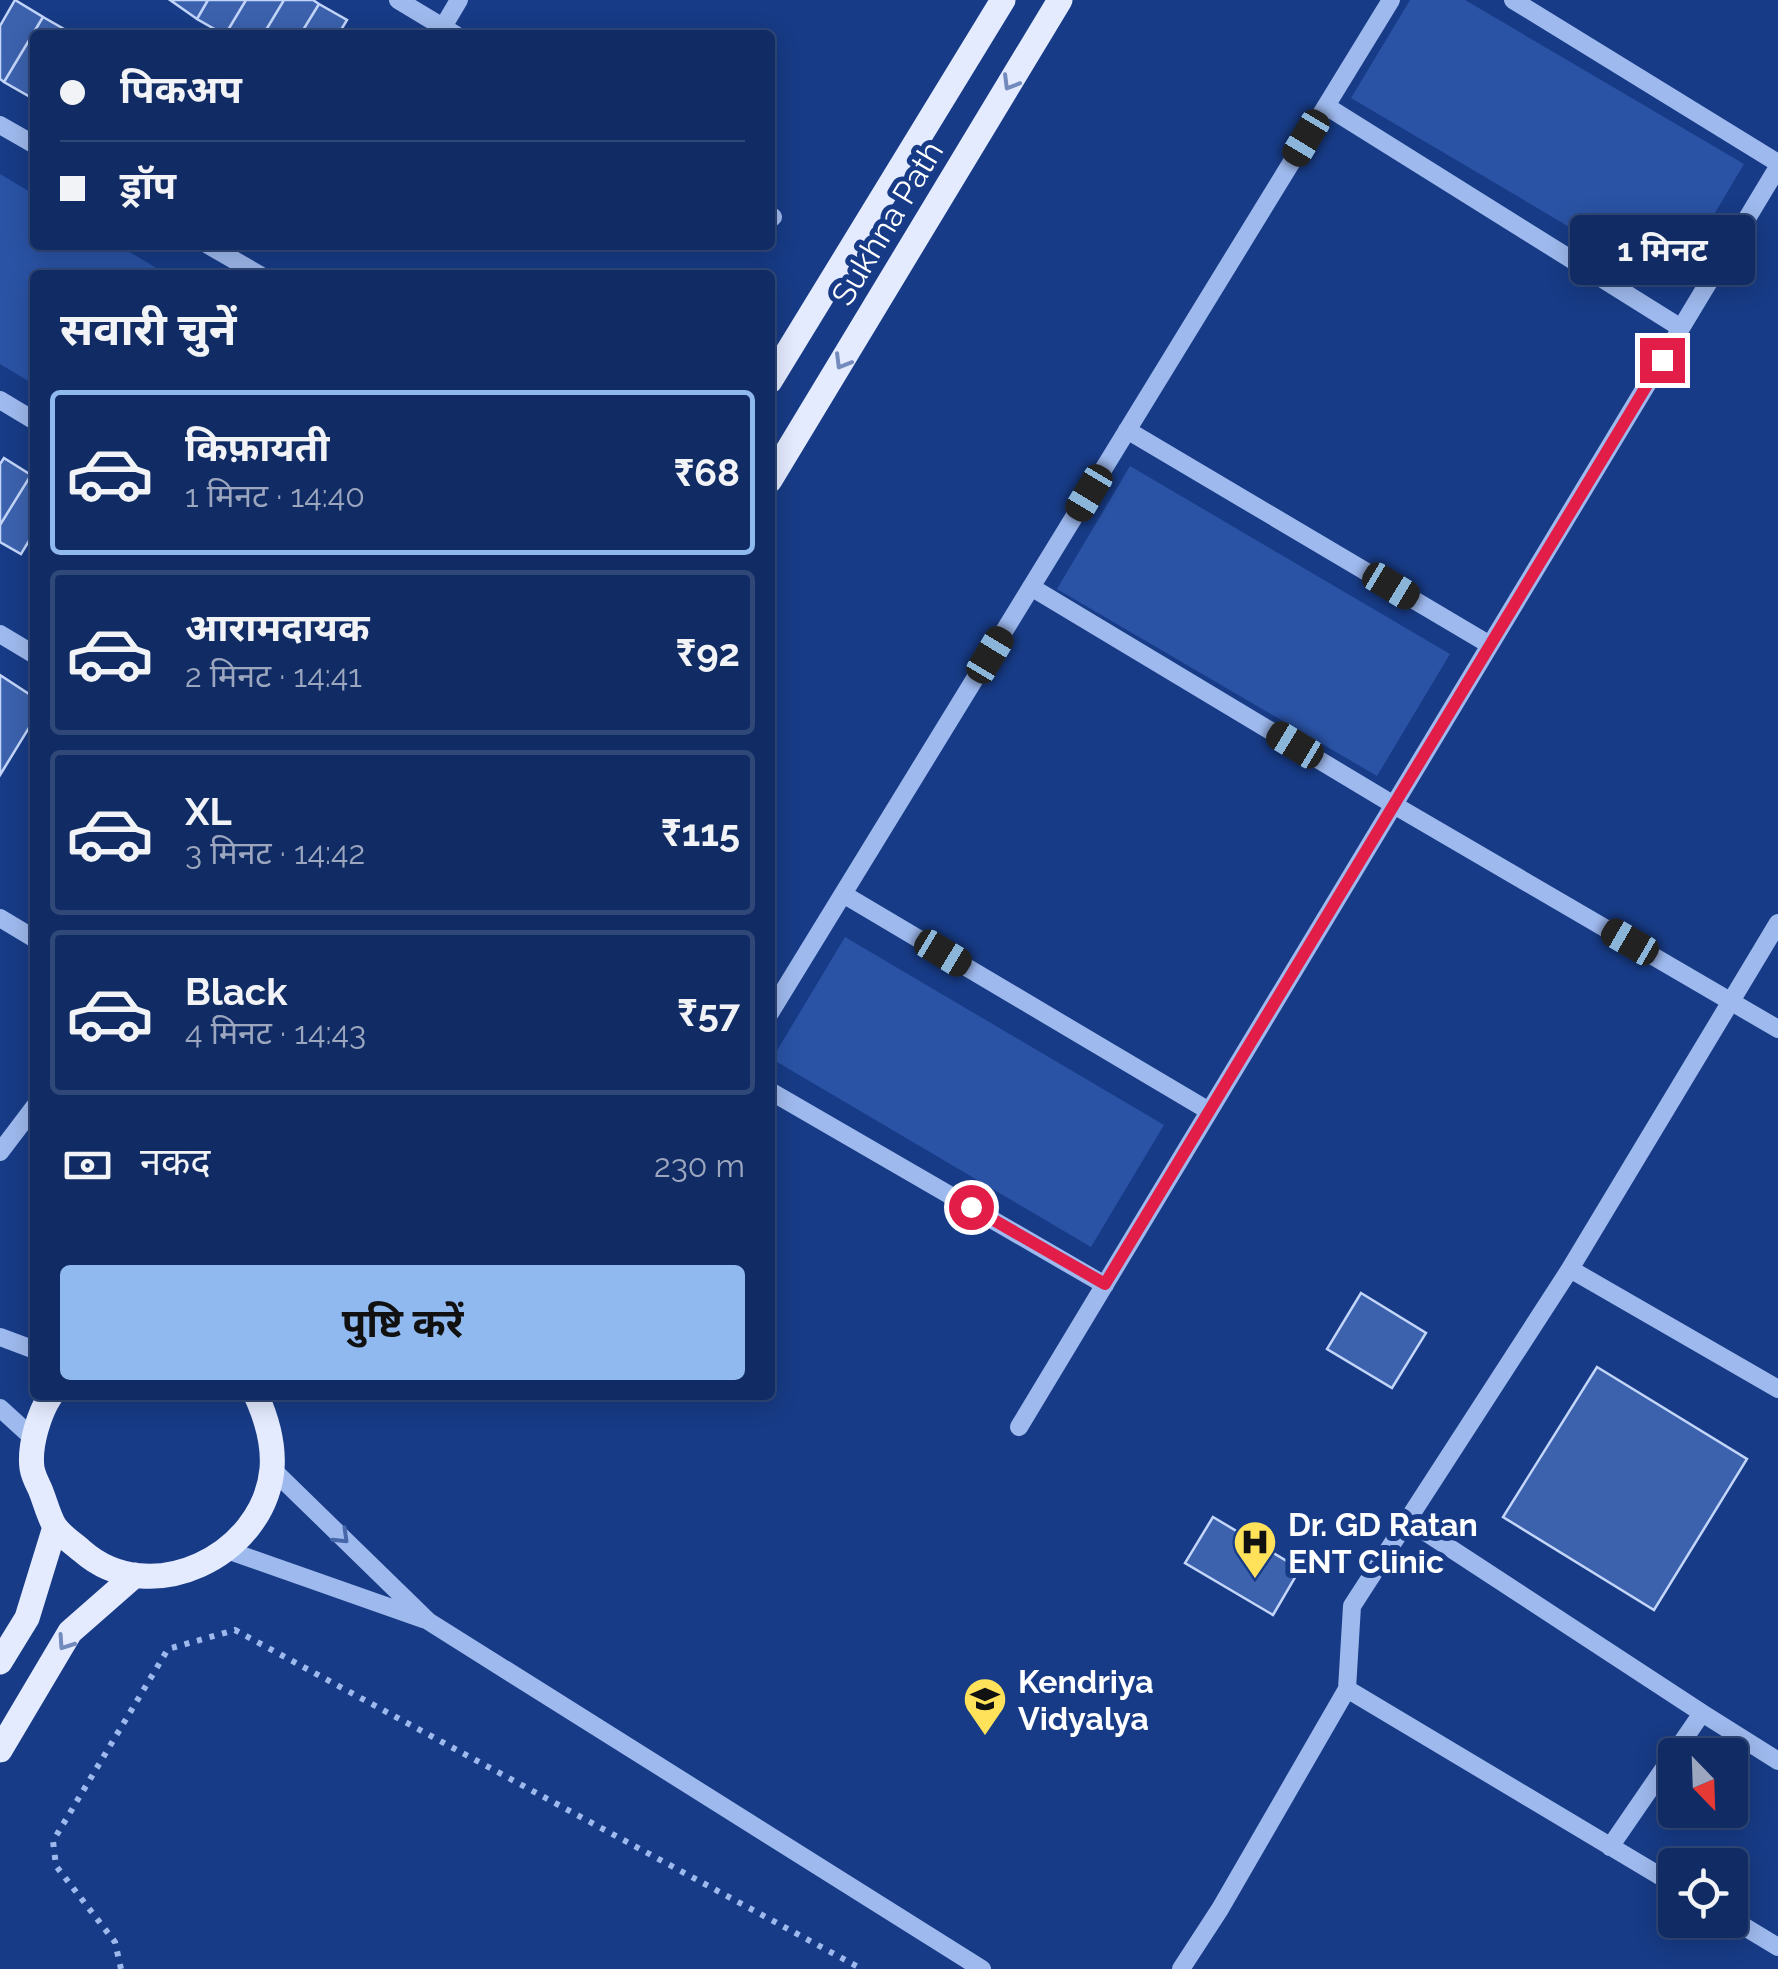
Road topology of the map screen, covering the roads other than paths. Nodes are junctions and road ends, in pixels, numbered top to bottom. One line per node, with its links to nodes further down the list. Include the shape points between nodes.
1 (398, 0): 7 (street)
2 (460, 0): 8 (street)
3 (1003, 0): 16 (main road, Sukhna Path)
4 (1060, 0): 20 (main road, Sukhna Path, one-way to 20)
5 (1391, 0): 9 (street)
6 (1513, 0): 12 (street)
7 (447, 30)
8 (449, 30)
9 (1326, 106): 15 (street); 19 (street)
10 (0, 125): 11 (street)
11 (30, 142)
12 (1778, 165): 15 (street)
13 (217, 250): 14 (street)
14 (251, 270)
15 (1681, 328): 23 (street)
16 (775, 373)
17 (0, 400): 18 (street)
18 (30, 417)
19 (1127, 430): 21 (street); 23 (street)
20 (775, 472)
21 (1031, 587): 25 (street); 26 (street)
22 (0, 634): 24 (street)
23 (1490, 645): 25 (street)
24 (30, 652)
25 (1394, 805): 30 (street); 34 (street)
26 (843, 894): 31 (street); 34 (street)
27 (0, 918): 29 (street)
28 (1778, 922): 30 (street)
29 (30, 936)
30 (1731, 1002): 32 (street); 37 (street)
31 (775, 1005)
32 (1778, 1030)
33 (775, 1094): 38 (street)
34 (1209, 1111): 38 (street)
35 (30, 1113): 36 (street)
36 (0, 1152)
37 (1570, 1269): 41 (street); 48 (street)
38 (1105, 1284): 45 (street)
39 (0, 1337): 40 (street)
40 (30, 1348)
41 (1778, 1389)
42 (49, 1400): 46 (main road)
43 (258, 1400): 47 (main road, via 268,1423)
44 (0, 1408): 46 (street)
45 (1019, 1426)
46 (34, 1438): 49 (main road, via 32,1468)
47 (272, 1469): 50 (main road, via 258,1514); 52 (street, one-way to 52)
48 (1407, 1520): 54 (street, via 1352,1606); 55 (street)
49 (55, 1528): 51 (main road, via 95,1562); 53 (main road, via 27,1618)
50 (227, 1550): 51 (main road, via 186,1572); 52 (street)
51 (134, 1575): 56 (main road, one-way to 56, via 70,1632)
52 (428, 1621): 62 (street)
53 (0, 1662)
54 (1347, 1689): 58 (street); 63 (street)
55 (1702, 1713): 57 (street); 58 (street)
56 (0, 1750)
57 (1778, 1761)
58 (1610, 1846): 59 (street)
59 (1658, 1875)
60 (1748, 1929): 61 (street)
61 (1778, 1947)
62 (982, 1969)
63 (1181, 1969)

